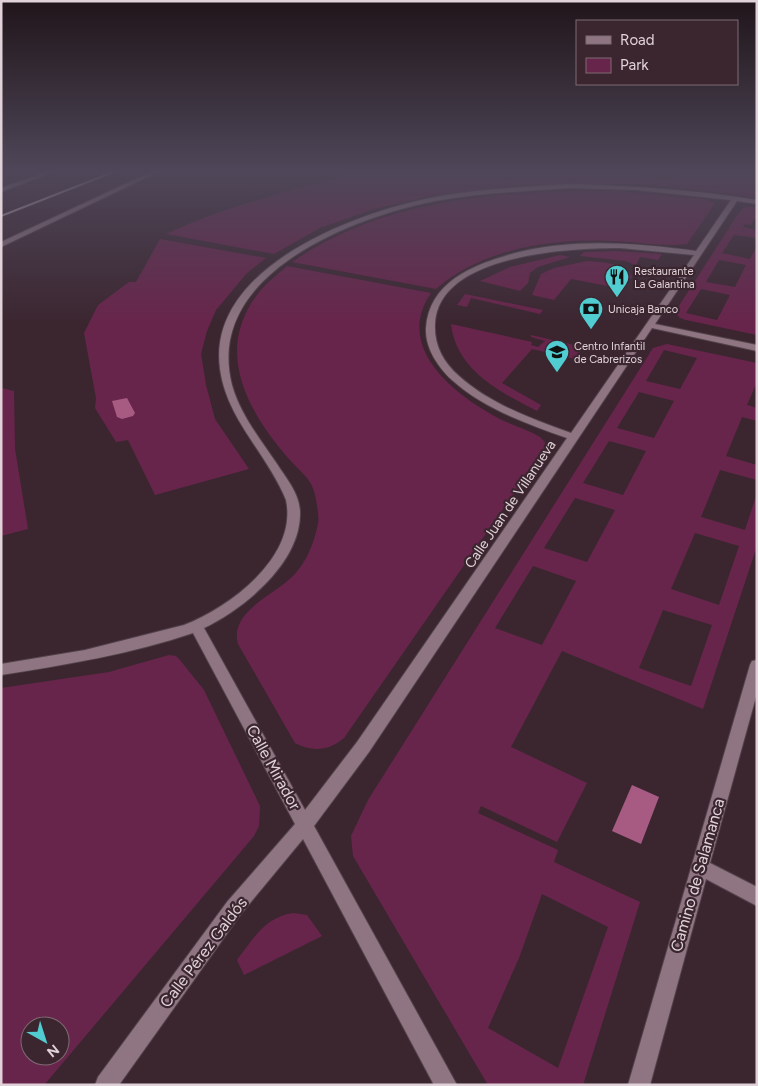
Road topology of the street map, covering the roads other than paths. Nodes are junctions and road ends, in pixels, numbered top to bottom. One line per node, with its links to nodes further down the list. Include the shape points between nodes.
1 (50, 222): 4 (street)
2 (358, 222): 9 (street, via 314,240 281,261 239,303 225,345 226,381 241,421 291,496 294,515 291,535 266,576 216,615)
3 (720, 222): 5 (street, Calle Juan de Villanueva)
4 (1, 245)
5 (698, 254): 6 (street, Calle Juan de Villanueva); 8 (street, via 616,246 539,251 473,271 443,292 433,306 430,338 438,356 452,374 501,409)
6 (649, 325): 7 (street); 8 (street, Calle Juan de Villanueva)
7 (757, 348)
8 (573, 437): 12 (street, Calle Juan de Villanueva, via 363,748)
9 (196, 626): 11 (street, via 67,660); 12 (street, Calle Mirador)
10 (757, 665): 13 (street, Camino de Salamanca)
11 (1, 670)
12 (305, 824): 15 (street, Calle Pérez Galdós, via 234,908); 16 (street, Calle Mirador)
13 (699, 866): 14 (street); 17 (street, Camino de Salamanca)
14 (757, 898)
15 (106, 1085)
16 (446, 1085)
17 (639, 1085)

